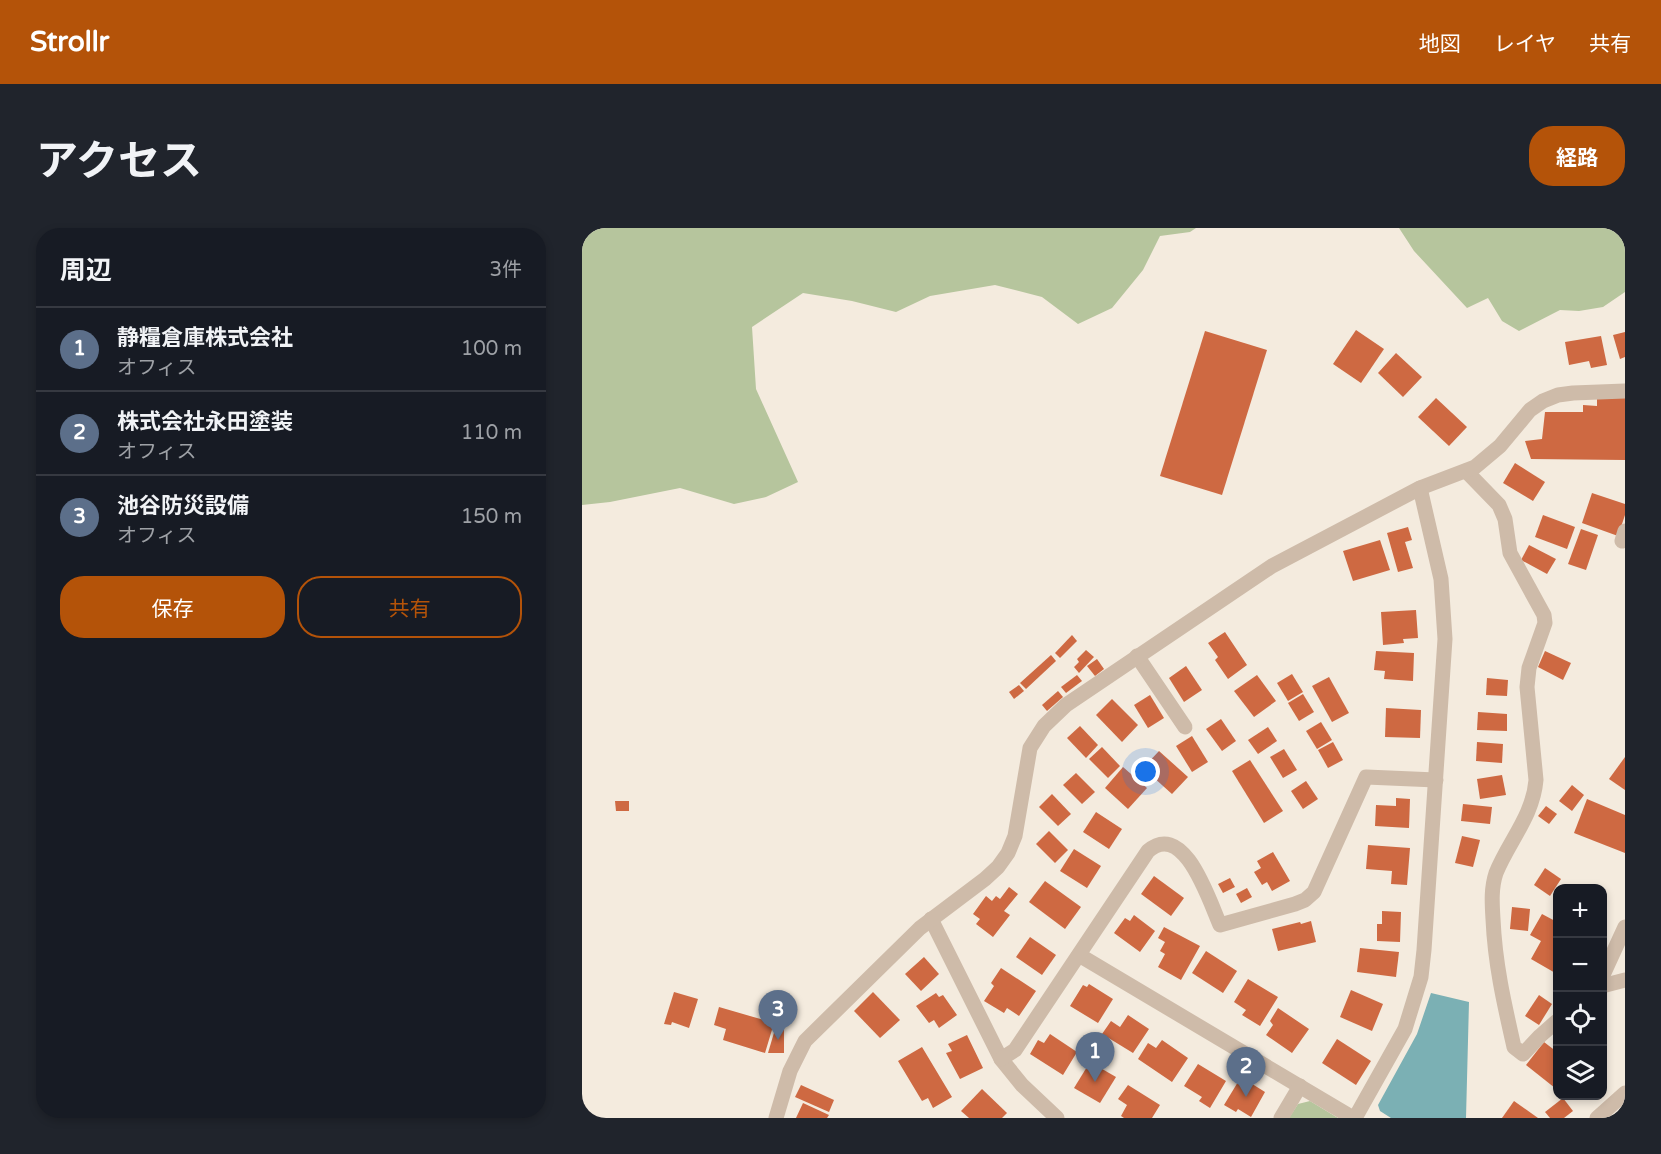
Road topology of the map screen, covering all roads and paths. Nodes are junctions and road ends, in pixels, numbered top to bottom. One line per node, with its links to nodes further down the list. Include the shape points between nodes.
1 (1625, 391): 2 (street, via 1573,393 1543,401 1530,410 1488,458)
2 (1466, 471): 3 (street); 13 (street, via 1499,505 1510,553 1544,615 1527,687 1535,794 1496,874 1492,895 1495,959 1514,1047 1523,1054)
3 (1420, 488): 4 (street, via 1272,566); 6 (street, via 1435,548 1444,609)
4 (1137, 656): 5 (street); 7 (street, via 1072,701 1036,736 1026,760 1015,836 1008,853 986,879)
5 (1185, 727)
6 (1436, 780): 9 (street, via 1366,777 1314,892 1295,904 1220,926 1200,878 1183,854 1166,842 1156,844); 20 (street, via 1420,977 1405,1029)
7 (931, 919): 14 (street); 17 (street, via 805,1041 790,1071)
8 (1625, 927): 10 (street)
9 (1079, 954): 14 (street, via 1015,1050); 15 (street)
10 (1607, 966)
11 (1625, 980): 12 (street)
12 (1607, 985)
13 (1553, 1025)
14 (1001, 1059): 18 (street)
15 (1300, 1086): 19 (street); 20 (street)
16 (1625, 1093): 21 (street)
17 (776, 1118)
18 (1057, 1118)
19 (1281, 1118)
20 (1354, 1118)
21 (1597, 1118)

